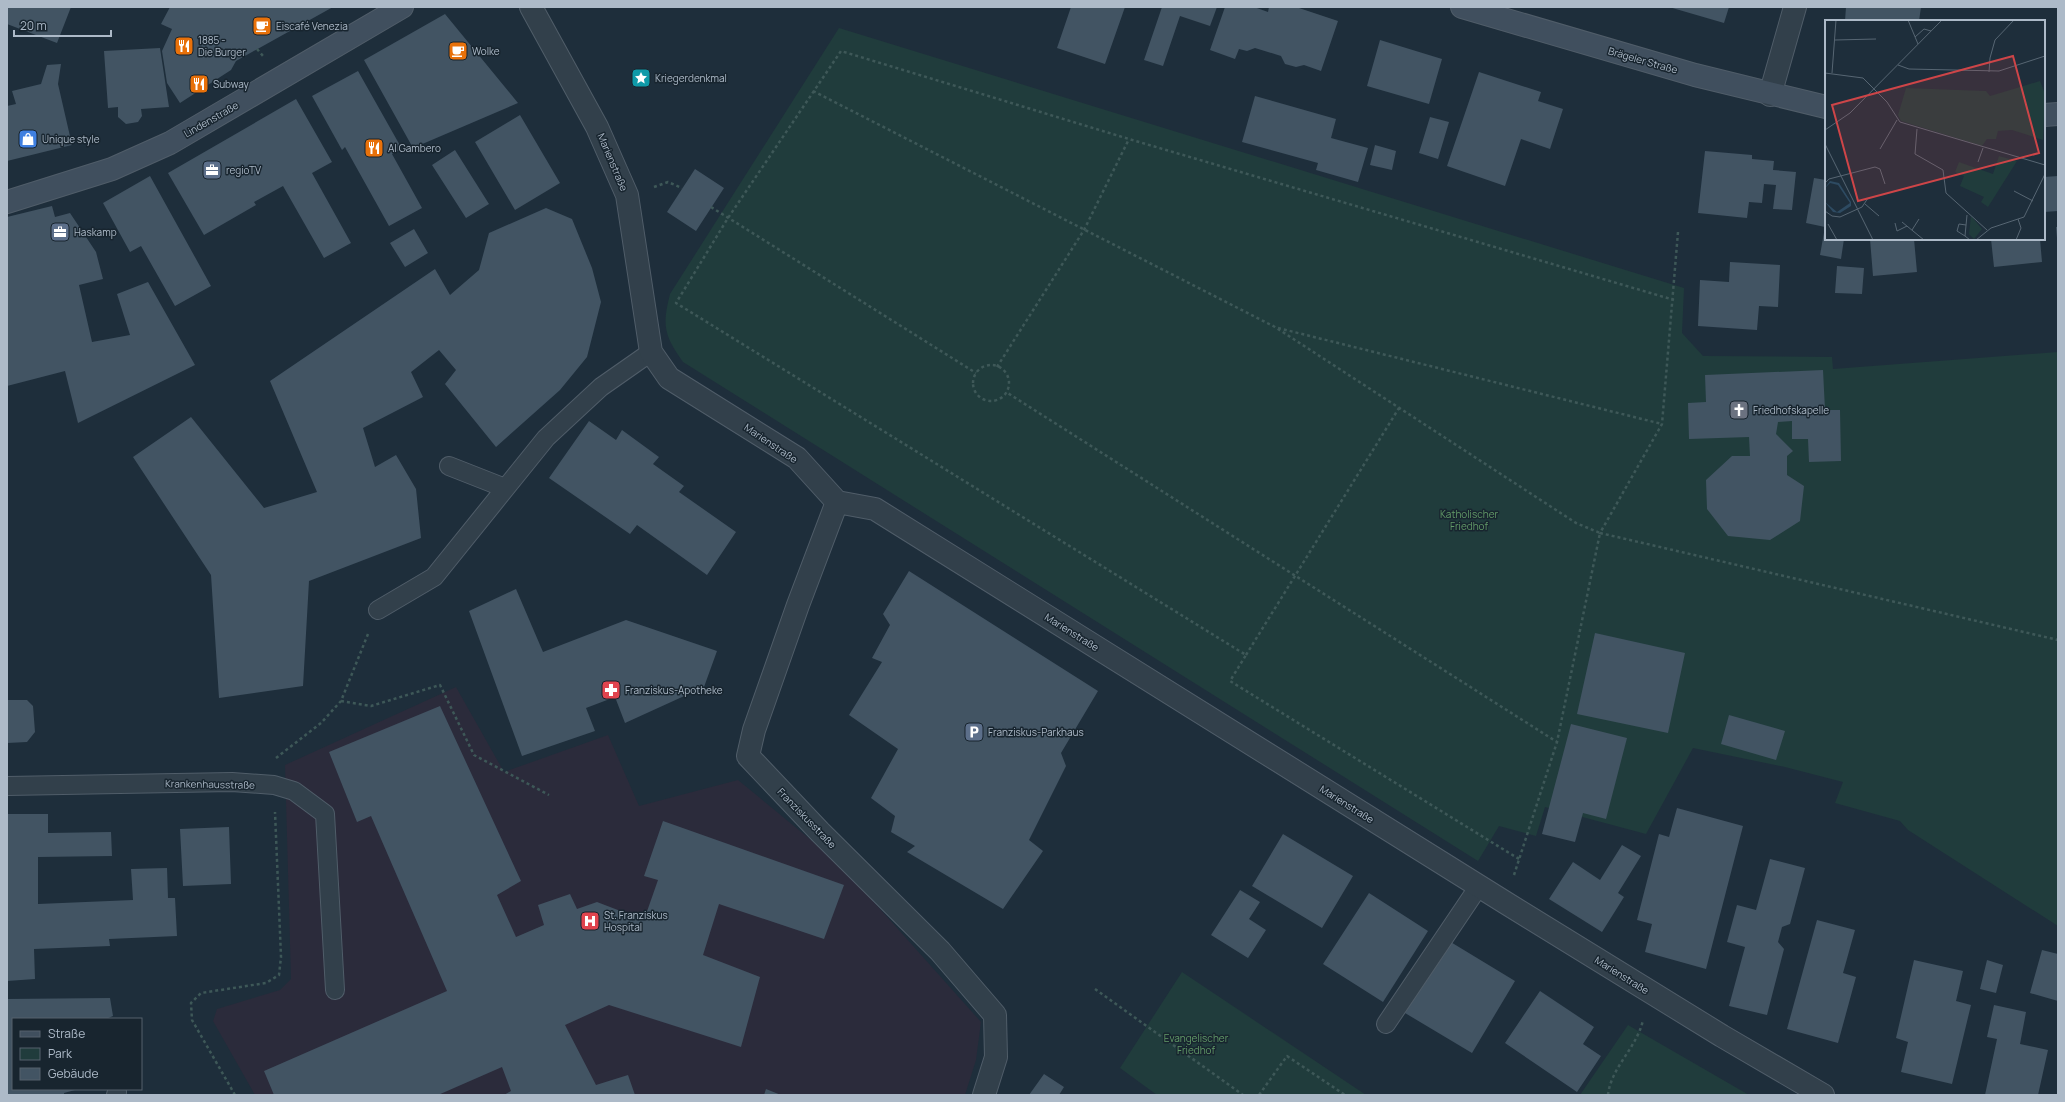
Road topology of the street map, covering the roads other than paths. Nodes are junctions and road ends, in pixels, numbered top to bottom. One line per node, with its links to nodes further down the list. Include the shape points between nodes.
1 (402, 7): 9 (street, Lindenstraße, via 170,143 112,169)
2 (531, 7): 10 (street, Marienstraße, via 598,126 627,195)
3 (1462, 7): 5 (street, Brägeler Straße)
4 (1796, 7): 5 (street)
5 (1770, 95): 6 (street, Brägeler Straße)
6 (1825, 107)
7 (2058, 114): 8 (street)
8 (2045, 115)
9 (7, 202)
10 (651, 352): 12 (lane, via 601,387 546,438); 13 (street, Marienstraße, via 670,378 797,458)
11 (449, 466): 12 (lane)
12 (505, 488): 14 (lane, via 434,577)
13 (837, 502): 16 (street, Marienstraße, via 875,509); 19 (street, Franziskusstraße, via 754,730 748,756 820,832 940,951 995,1015 996,1057)
14 (378, 610)
15 (7, 786): 17 (lane, Krankenhausstraße, via 232,782 274,785 294,791 325,814)
16 (1479, 886): 18 (lane); 20 (street, Marienstraße)
17 (335, 990)
18 (1386, 1024)
19 (984, 1095)
20 (1823, 1095)

